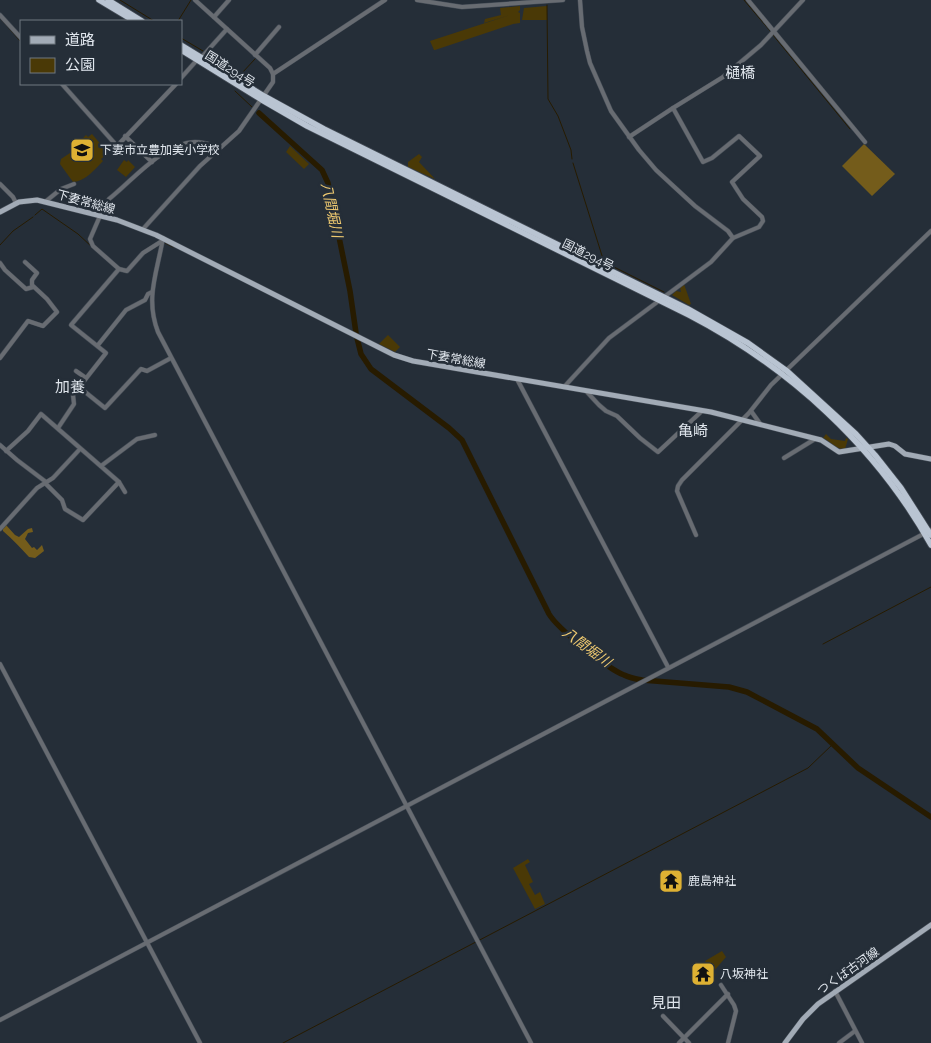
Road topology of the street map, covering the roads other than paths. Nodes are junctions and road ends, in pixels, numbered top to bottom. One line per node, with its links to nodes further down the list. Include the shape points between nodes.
1 (99, 0): 13 (highway)
2 (108, 0): 14 (highway)
3 (195, 0): 12 (street)
4 (228, 0): 12 (street)
5 (385, 0): 23 (street)
6 (417, 0): 7 (street, via 462,7)
7 (563, 0)
8 (580, 0): 30 (street, via 590,63 608,105)
9 (748, 0): 17 (street)
10 (803, 0): 17 (street)
11 (0, 15): 18 (street)
12 (214, 16): 16 (street)
13 (132, 20)
14 (140, 20)
15 (280, 27): 21 (street)
16 (227, 29): 21 (street); 22 (street)
17 (772, 32): 28 (street, via 723,78); 31 (street)
18 (20, 37)
19 (182, 47): 22 (highway, 国道294号)
20 (182, 50): 22 (highway, 国道294号)
21 (255, 55): 23 (street)
22 (199, 59): 24 (street); 27 (highway, 国道294号)
23 (273, 74): 27 (street, via 273,82)
24 (182, 77)
25 (63, 85): 29 (street, via 117,146)
26 (175, 85): 29 (street)
27 (263, 98): 32 (street, via 239,131); 49 (highway, 国道294号)
28 (673, 108): 30 (street); 42 (street, via 703,162 740,136 760,156 732,182 763,219 758,227)
29 (126, 136): 33 (street)
30 (630, 137): 42 (street, via 658,172)
31 (865, 142)
32 (221, 147): 33 (street, via 184,144 164,152); 40 (street)
33 (152, 162): 39 (street, via 109,199)
34 (0, 184): 37 (street)
35 (74, 184): 36 (street, via 61,189)
36 (45, 202): 37 (main road, 下妻常総線, via 28,200); 39 (main road, 下妻常総線)
37 (16, 203): 38 (main road, 下妻常総線)
38 (0, 212)
39 (100, 216): 40 (main road, 下妻常総線); 46 (street, via 90,241)
40 (143, 229): 43 (main road, 下妻常総線)
41 (931, 231): 54 (street)
42 (732, 238): 49 (street, via 711,262)
43 (163, 240): 46 (street, via 143,253 127,271); 48 (street); 56 (main road, 下妻常総線, via 400,357)
44 (0, 262): 47 (street, via 26,289)
45 (25, 262): 47 (street, via 37,273 32,281)
46 (119, 269): 50 (street, via 71,325)
47 (33, 287): 51 (street, via 57,312 43,326 28,321)
48 (152, 292): 50 (street, via 126,310); 52 (street, via 155,324)
49 (662, 299): 54 (highway, 国道294号); 58 (street, via 609,338)
50 (98, 345): 55 (street, via 106,353)
51 (0, 358)
52 (171, 358): 57 (street, via 147,371 141,369 105,408); 83 (street)
53 (76, 372): 55 (street)
54 (785, 372): 61 (street); 68 (highway, 国道294号)
55 (86, 378): 57 (street)
56 (517, 380): 58 (main road, 下妻常総線); 82 (street)
57 (79, 387): 64 (street, via 73,395 74,404)
58 (564, 387): 59 (main road, 下妻常総線)
59 (586, 391): 60 (main road, 下妻常総線); 60 (street, via 598,406 617,416 658,452)
60 (702, 411): 62 (main road, 下妻常総線)
61 (751, 411): 62 (street); 63 (street)
62 (742, 420): 63 (main road, 下妻常総線); 79 (street, via 678,486 678,494)
63 (761, 425): 66 (main road, 下妻常総線)
64 (58, 428): 69 (street); 70 (street, via 41,414)
65 (155, 435): 73 (street, via 137,439)
66 (815, 438): 68 (main road, 下妻常総線, via 839,452); 71 (street)
67 (0, 445): 70 (street)
68 (865, 448): 72 (main road, 下妻常総線, via 889,444 905,454); 78 (highway, 国道294号)
69 (80, 449): 73 (street); 74 (street, via 53,478)
70 (6, 451): 74 (street)
71 (784, 458)
72 (931, 459)
73 (101, 466): 75 (street)
74 (45, 482): 75 (street, via 62,500 65,509 82,520 89,519); 77 (street)
75 (119, 482): 76 (street)
76 (125, 492)
77 (0, 529)
78 (929, 532): 80 (highway, 国道294号); 82 (street)
79 (696, 535)
80 (931, 545)
81 (0, 664): 85 (street)
82 (668, 667): 83 (street)
83 (406, 806): 85 (street); 94 (street)
84 (931, 925): 87 (main road, つくば古河線)
85 (147, 942): 90 (street); 93 (street)
86 (722, 985): 88 (street)
87 (835, 991): 91 (street); 98 (main road, つくば古河線, via 809,1013)
88 (728, 994): 92 (street); 97 (street, via 736,1011)
89 (663, 1016): 92 (street)
90 (0, 1020)
91 (855, 1031): 99 (street); 100 (street)
92 (684, 1038): 95 (street); 96 (street)
93 (200, 1043)
94 (531, 1043)
95 (679, 1043)
96 (689, 1043)
97 (728, 1043)
98 (785, 1043)
99 (839, 1043)
100 (862, 1043)

